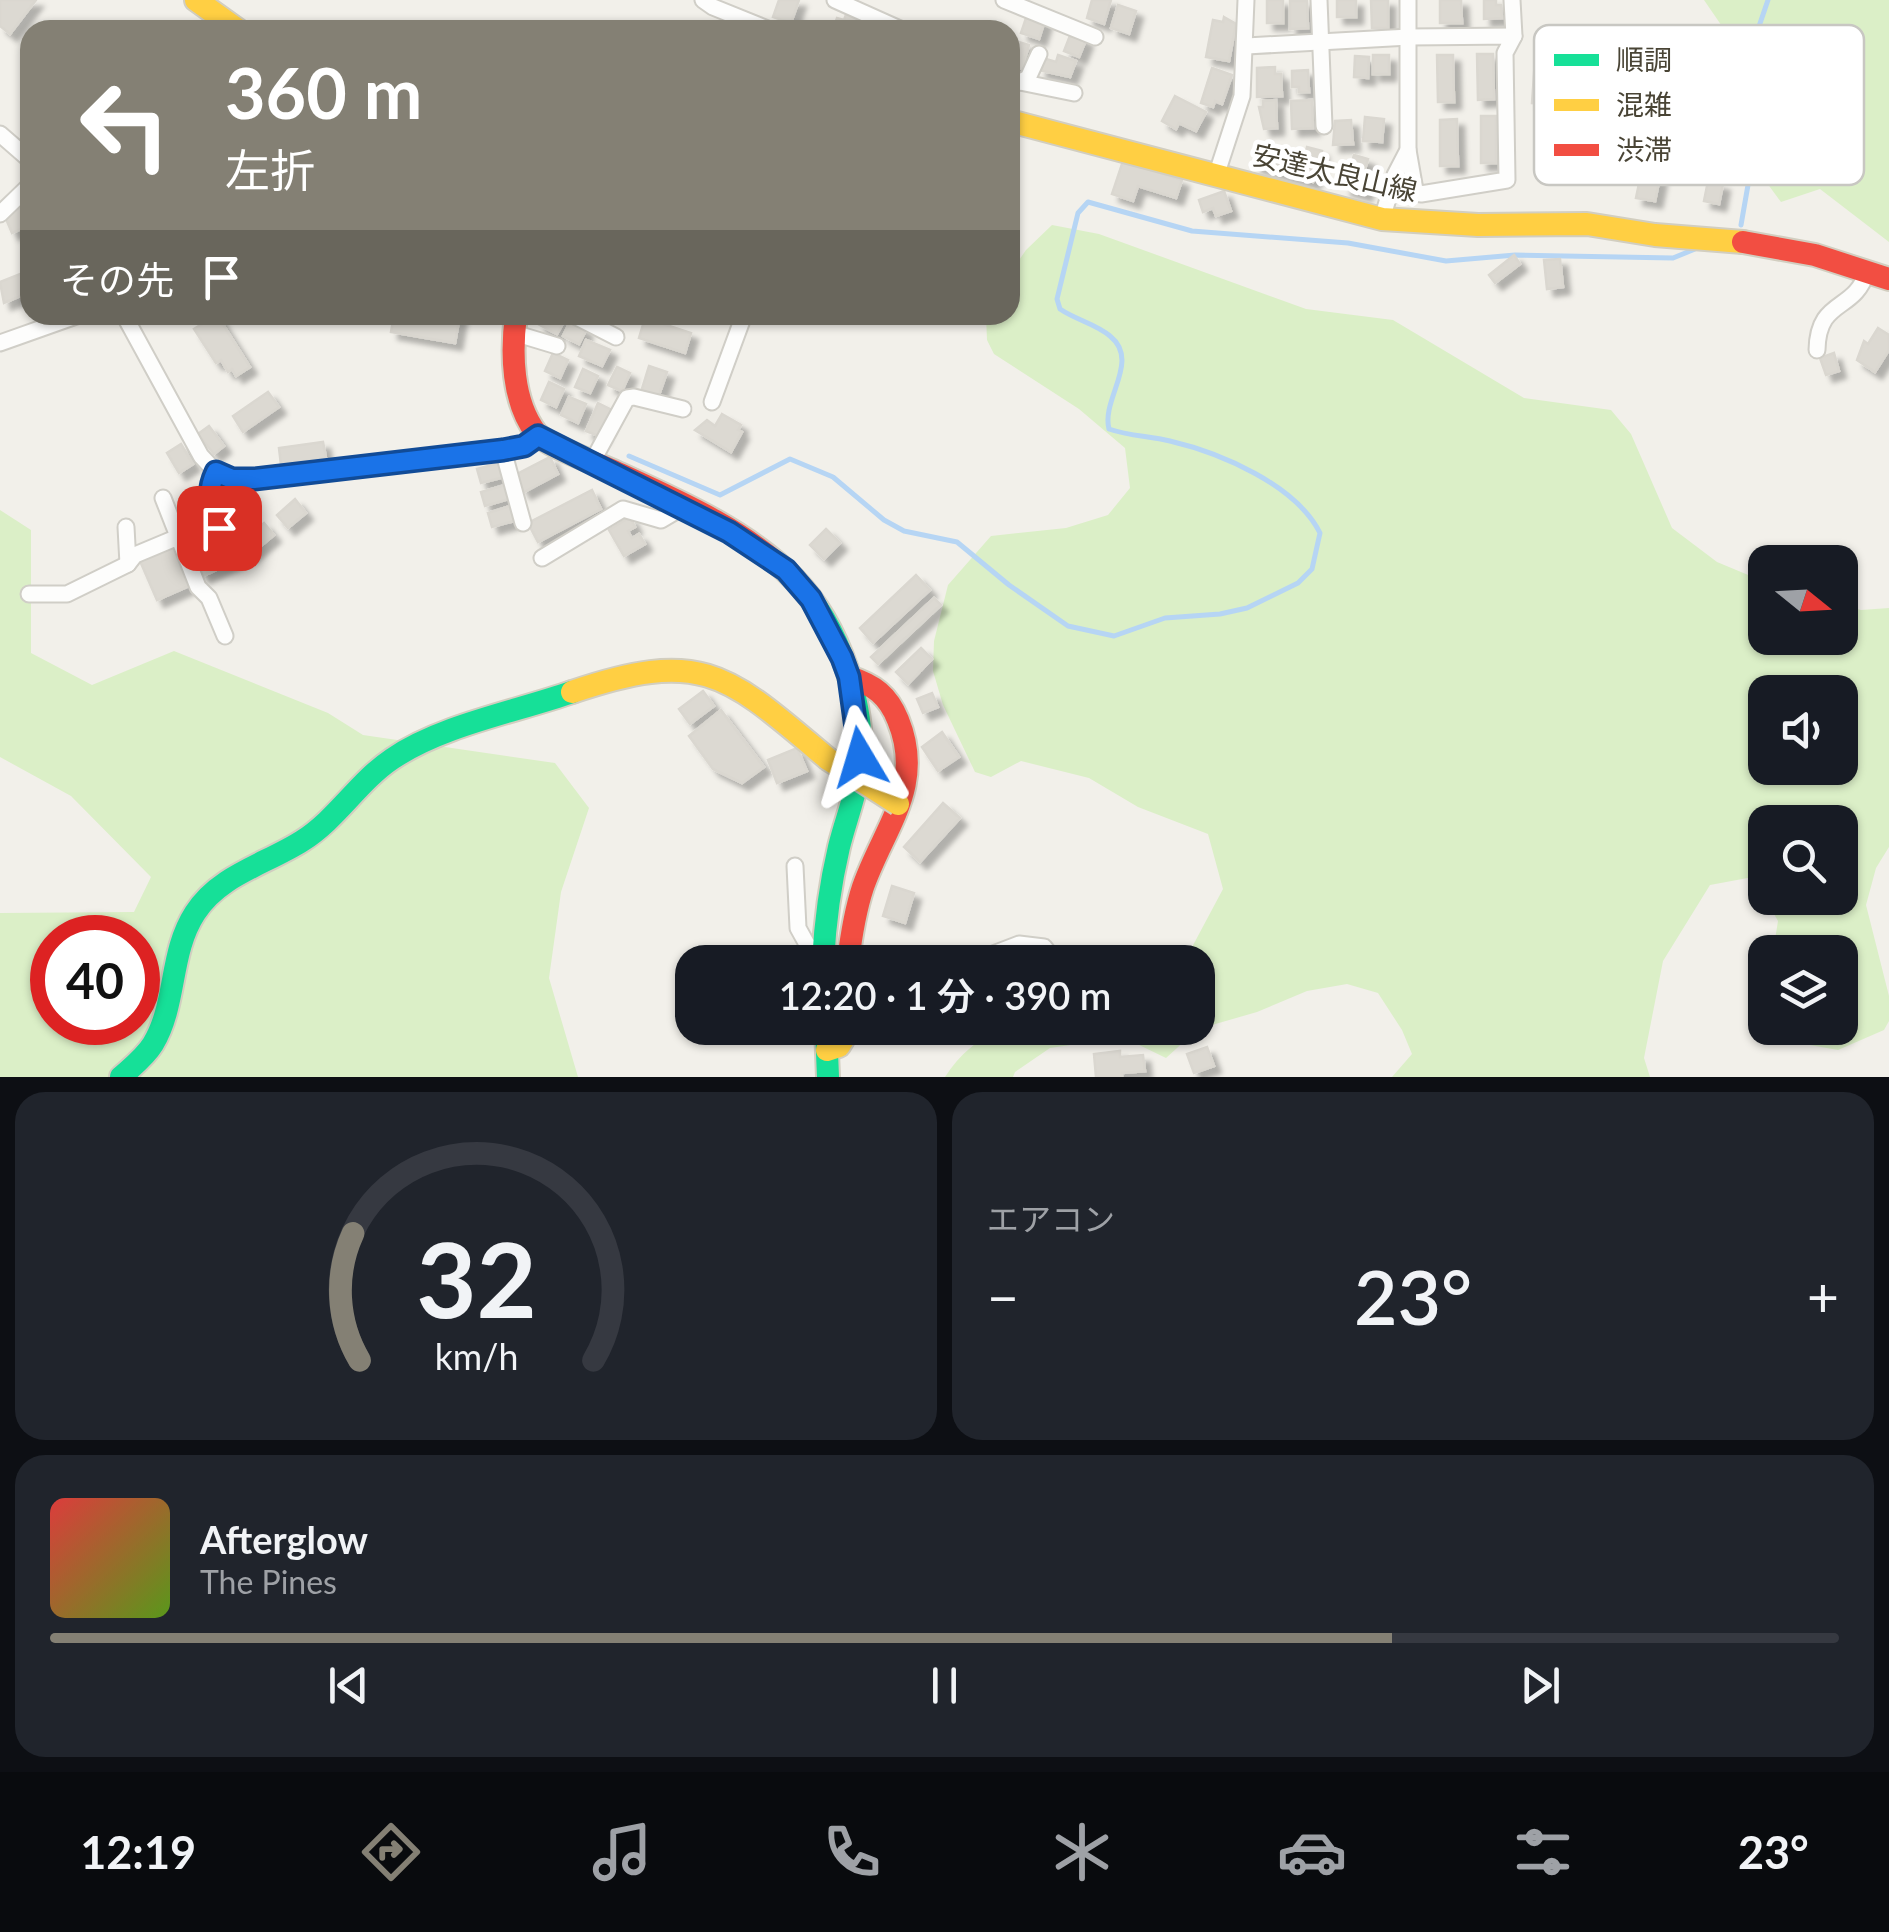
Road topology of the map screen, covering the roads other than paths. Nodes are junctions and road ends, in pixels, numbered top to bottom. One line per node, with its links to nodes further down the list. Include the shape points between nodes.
1 (703, 0): 8 (street)
2 (836, 0): 10 (street)
3 (1004, 0): 12 (street)
4 (1246, 0): 15 (street)
5 (1319, 0): 14 (street)
6 (1408, 0): 13 (street)
7 (1512, 0): 11 (street)
8 (722, 5): 9 (street)
9 (751, 20)
10 (880, 20)
11 (1514, 36): 13 (street); 23 (street, via 1505,52 1506,180 1420,194)
12 (1095, 37)
13 (1409, 37): 14 (street); 23 (street)
14 (1320, 42): 15 (street); 21 (street)
15 (1247, 46): 25 (street, via 1242,96)
16 (1039, 54): 17 (street)
17 (1020, 81)
18 (1020, 84): 19 (street)
19 (1074, 92)
20 (1020, 123): 25 (street, 安達太良山線)
21 (1324, 126)
22 (0, 134): 24 (street)
23 (1408, 150): 28 (street)
24 (20, 151)
25 (1216, 176): 28 (street, 安達太良山線)
26 (20, 195): 27 (street)
27 (0, 214)
28 (1382, 219): 29 (street, 安達太良山線, via 1586,224 1784,249)
29 (1878, 275): 39 (street, via 1827,312)
30 (50, 325): 37 (street)
31 (129, 325): 45 (street)
32 (515, 325): 42 (street, via 515,386)
33 (517, 325): 38 (street)
34 (593, 325): 36 (street)
35 (740, 325): 40 (street)
36 (616, 337)
37 (0, 343)
38 (557, 346)
39 (1818, 350)
40 (712, 402)
41 (682, 409): 44 (street, via 627,398)
42 (538, 436): 43 (street); 44 (street)
43 (503, 450): 45 (street, via 254,479); 48 (street)
44 (591, 464): 47 (street)
45 (216, 472): 50 (street, via 209,502)
46 (162, 498): 51 (street)
47 (682, 507): 52 (street, via 661,520 624,509); 56 (street, via 786,570 811,599)
48 (523, 523)
49 (126, 527): 53 (street)
50 (219, 528)
51 (178, 537): 53 (street); 55 (street)
52 (542, 558)
53 (128, 564): 54 (street, via 67,594)
54 (30, 594)
55 (225, 636)
56 (849, 677): 57 (street, via 879,687 898,720 909,755); 60 (street, via 860,757 828,896)
57 (898, 804): 61 (street, via 862,890); 63 (street, bridge, via 730,684 702,672 670,669 625,677 424,741 370,776 320,829 228,879 197,910 153,1044)
58 (795, 866): 59 (street, via 798,928)
59 (807, 945)
60 (825, 945)
61 (850, 945)
62 (826, 1045): 64 (street)
63 (120, 1077)
64 (828, 1077)

